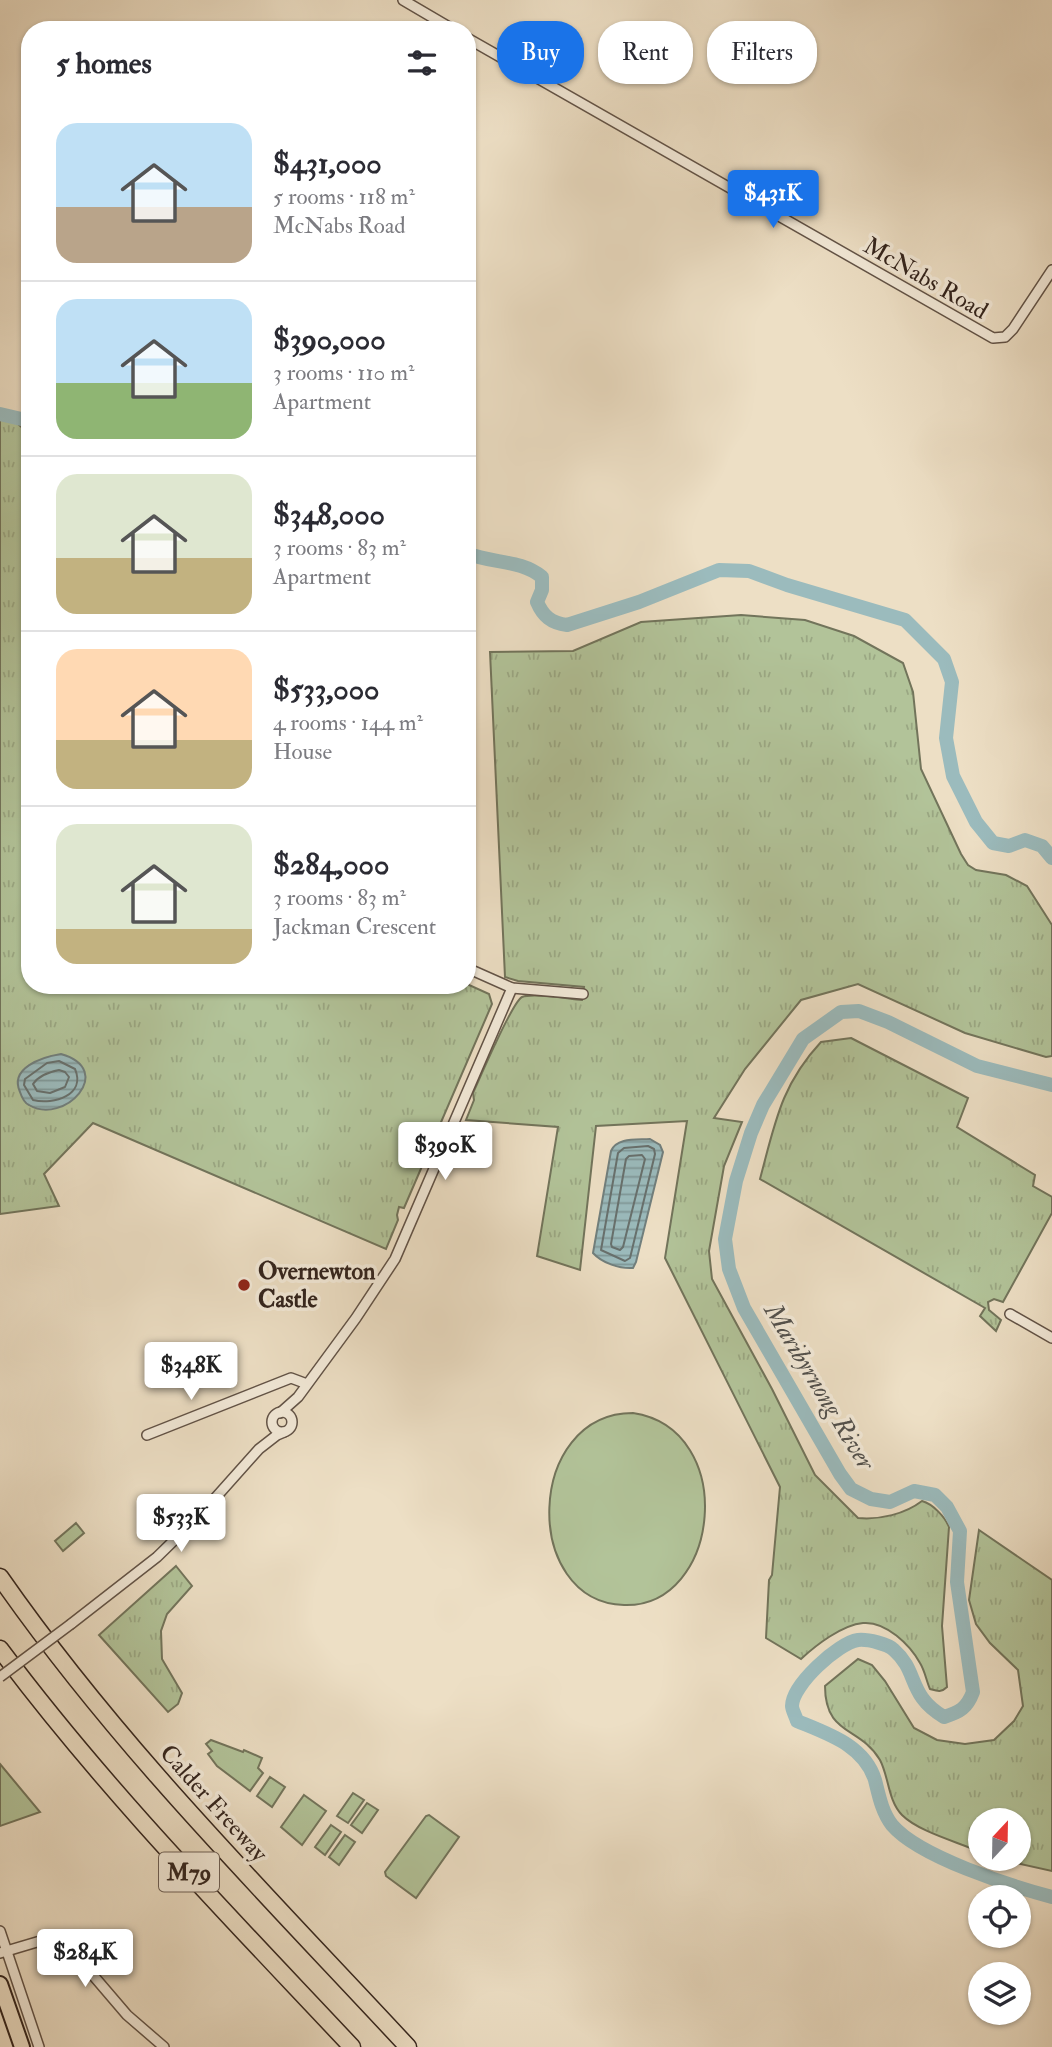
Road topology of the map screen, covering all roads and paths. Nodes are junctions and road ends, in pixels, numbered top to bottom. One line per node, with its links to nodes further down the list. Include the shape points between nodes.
1 (403, 0): 2 (street)
2 (439, 21)
3 (476, 43): 4 (street, McNabs Road, via 993,338 1009,334)
4 (1052, 270)
5 (476, 972): 6 (street)
6 (512, 988): 7 (street); 10 (street, via 395,1259)
7 (583, 994)
8 (1010, 1314): 9 (street)
9 (1052, 1338)
10 (303, 1390): 11 (street); 12 (street); 15 (street, via 293,1377)
11 (280, 1413): 12 (street); 13 (street)
12 (291, 1419): 14 (street)
13 (272, 1424): 14 (street, via 276,1431); 16 (street)
14 (284, 1432): 16 (street)
15 (147, 1435)
16 (259, 1449): 19 (street, bridge, via 171,1544)
17 (0, 1577): 27 (highway, Calder Freeway / M79, via 127,1741)
18 (0, 1649): 26 (highway, M79, via 104,1779)
19 (0, 1677)
20 (0, 1931): 21 (street)
21 (3, 1952): 24 (street); 25 (street, via 47,1939 68,1946 127,2015)
22 (0, 1984): 23 (main road)
23 (22, 2047)
24 (40, 2047)
25 (164, 2047)
26 (352, 2047)
27 (408, 2047)

